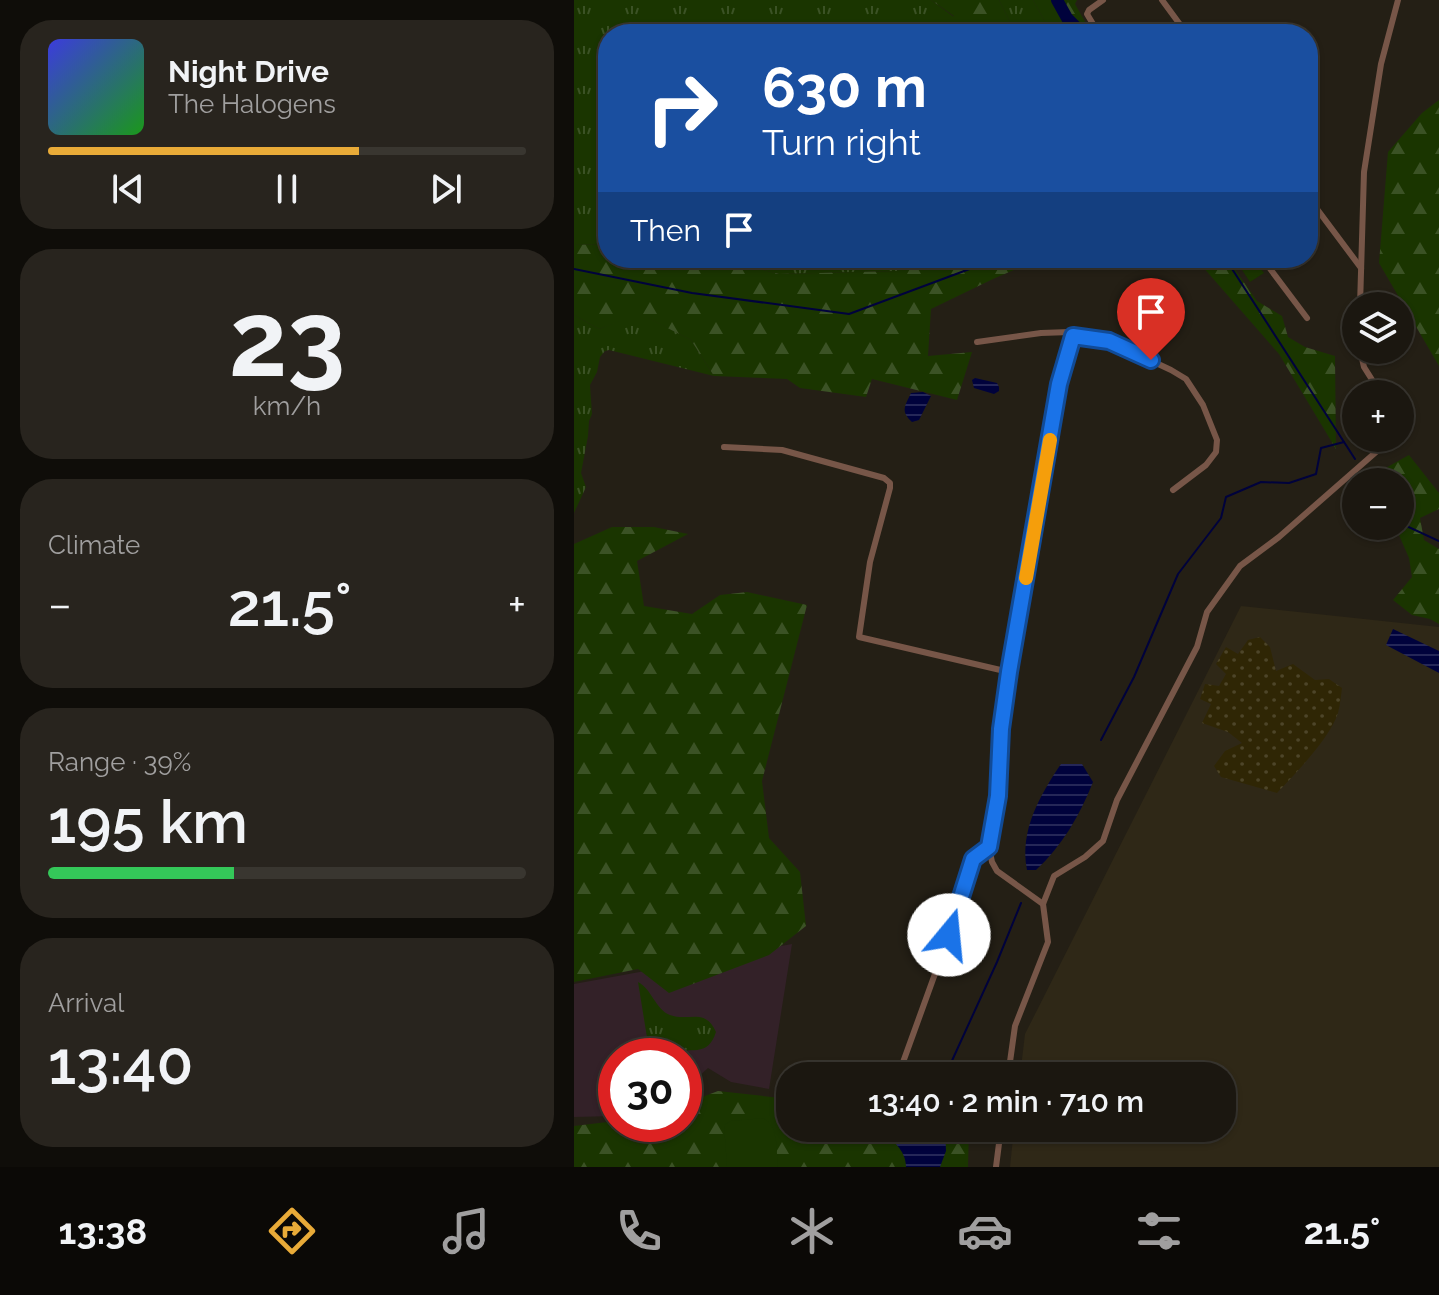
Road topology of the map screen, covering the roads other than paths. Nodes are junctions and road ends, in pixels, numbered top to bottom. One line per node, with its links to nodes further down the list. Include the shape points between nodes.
1 (1103, 0): 4 (street, via 1087,14)
2 (1162, 0): 5 (street)
3 (1398, 0): 8 (street, via 1381,64 1364,172)
4 (1093, 24)
5 (1180, 24)
6 (1318, 210): 8 (street)
7 (1270, 268): 10 (street)
8 (1361, 268): 9 (street)
9 (1360, 292)
10 (1307, 318)
11 (1073, 336): 12 (street, via 1041,333); 15 (street, via 1109,341 1171,370 1186,379 1203,405 1217,440 1216,452); 16 (street, via 1059,384)
12 (977, 342)
13 (724, 447): 16 (street, via 782,450 884,478 890,488 870,562 859,637)
14 (1375, 452): 18 (street, via 1240,566 1207,612 1197,647 1117,800 1103,841 1054,876)
15 (1173, 490)
16 (1009, 672): 17 (street)
17 (989, 847): 18 (street, via 997,871); 19 (street, via 973,859)
18 (1043, 904): 20 (street, via 1048,942 1015,1026)
19 (903, 1062)
20 (1010, 1062)
21 (999, 1142): 22 (street)
22 (996, 1167)

